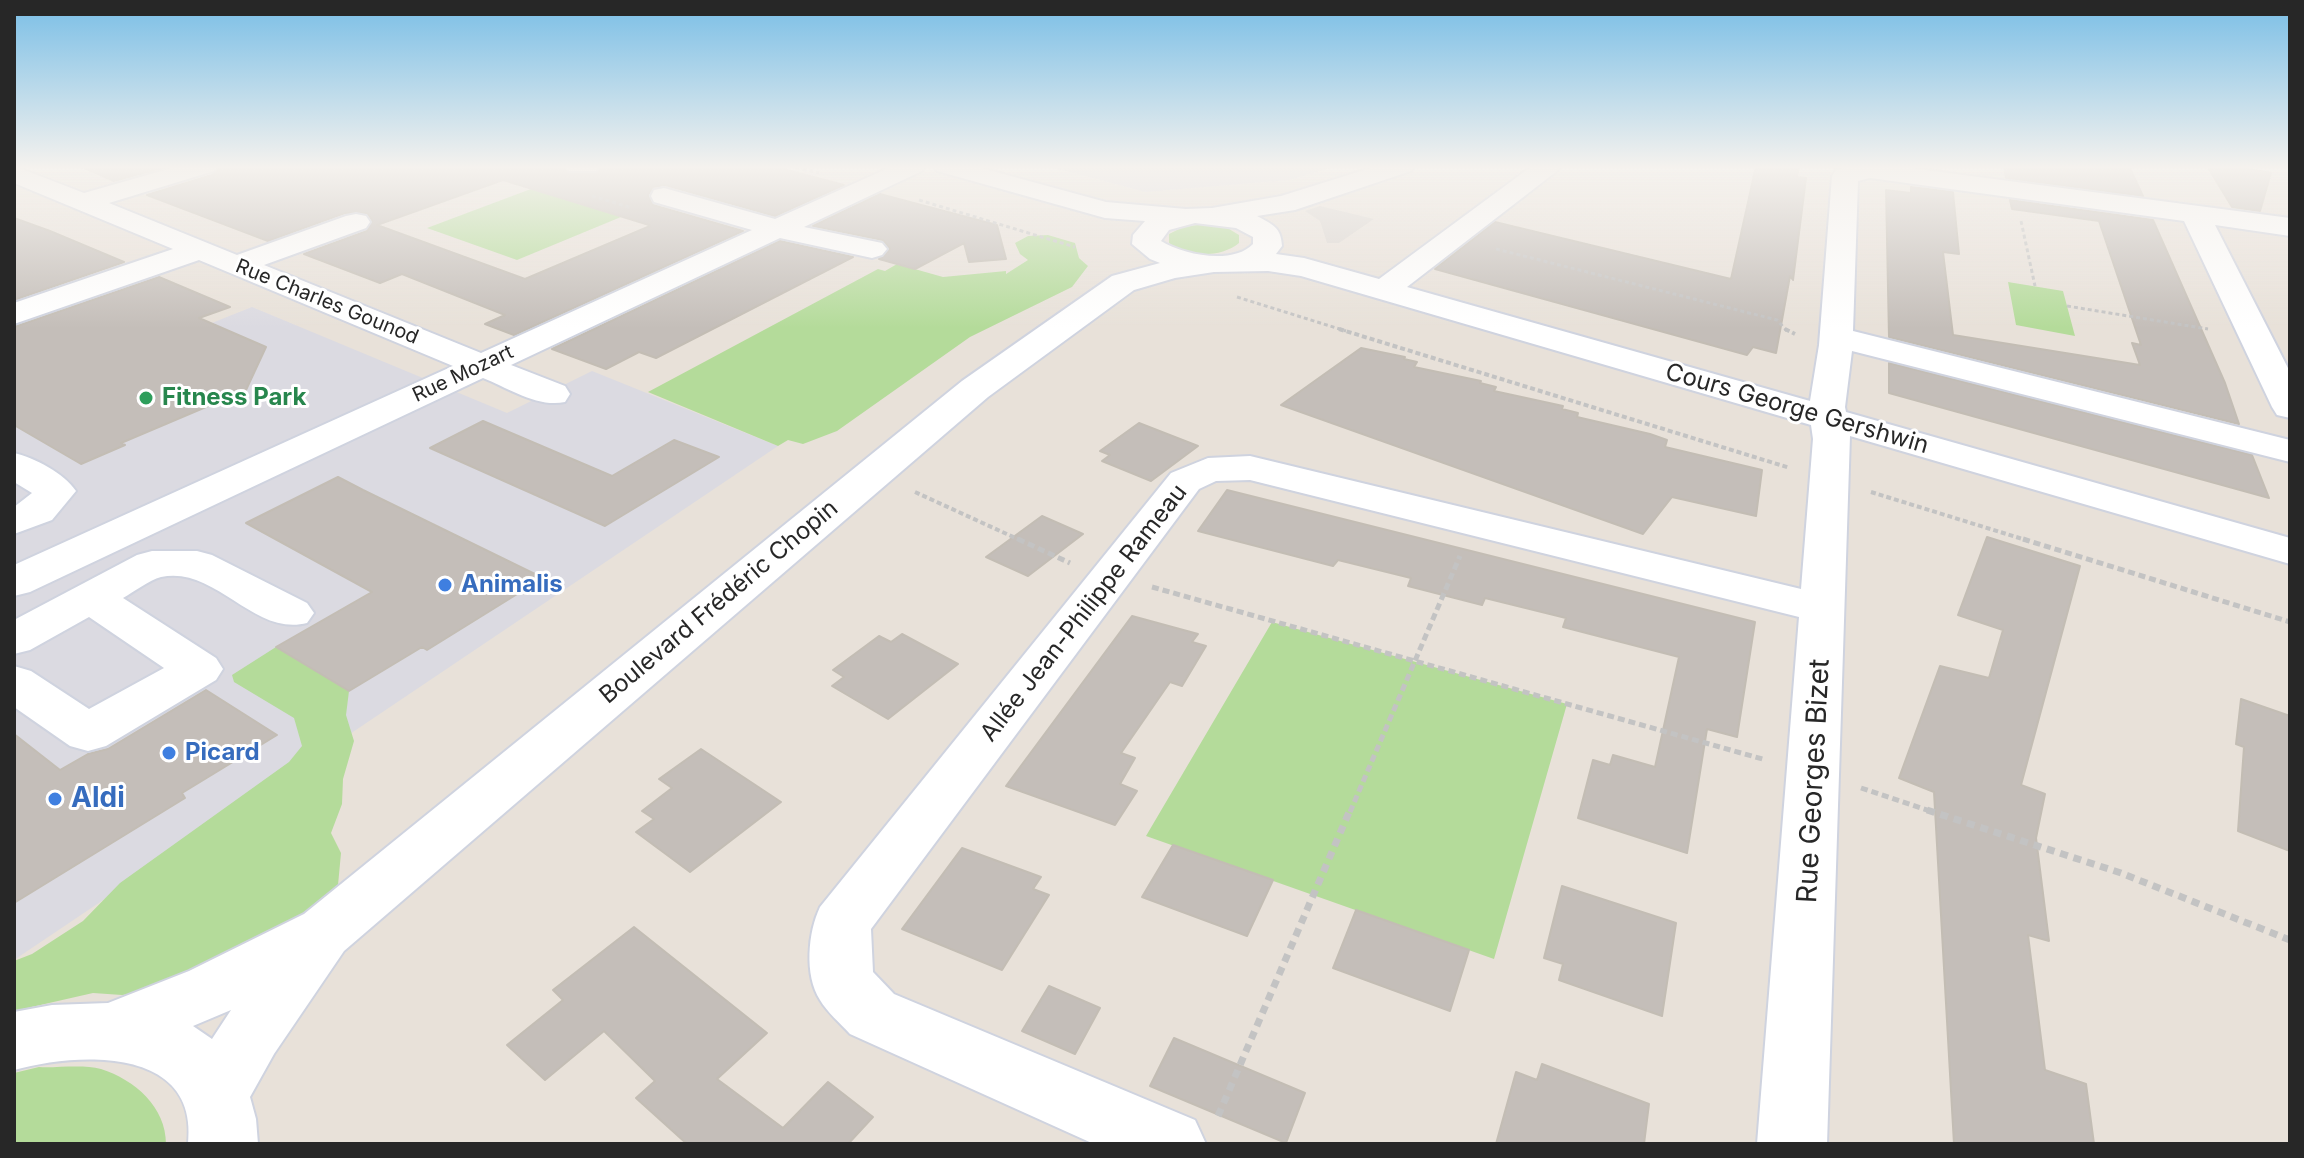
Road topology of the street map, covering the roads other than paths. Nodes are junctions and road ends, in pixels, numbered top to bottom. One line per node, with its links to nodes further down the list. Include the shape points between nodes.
1 (127, 220): 18 (street, Rue Charles Gounod)
2 (746, 220): 14 (street)
3 (803, 220): 14 (street, Rue Mozart)
4 (1119, 220): 16 (street)
5 (1177, 220): 16 (street, via 1159,224)
6 (1243, 220): 15 (street, Cours George Gershwin)
7 (1277, 220): 15 (street)
8 (1476, 220): 23 (street)
9 (1843, 220): 25 (street, Rue Georges Bizet)
10 (2198, 220): 28 (street)
11 (2239, 220): 13 (street)
12 (356, 222): 20 (street)
13 (2290, 227)
14 (777, 229): 17 (street); 26 (street, Rue Mozart)
15 (1268, 238): 19 (street, via 1258,255); 21 (street, Cours George Gershwin)
16 (1147, 240): 19 (street, via 1168,258); 22 (street, Boulevard Frédéric Chopin, via 1139,263)
17 (872, 249)
18 (200, 250): 20 (street, Rue Charles Gounod); 24 (street)
19 (1218, 264): 21 (street, Cours George Gershwin); 22 (street, Boulevard Frédéric Chopin, via 1172,269)
20 (236, 265): 26 (street, Rue Charles Gounod)
21 (1304, 267): 23 (street, Cours George Gershwin)
22 (1123, 283): 42 (street, Boulevard Frédéric Chopin, via 975,389)
23 (1384, 290): 29 (street, Cours George Gershwin)
24 (14, 314)
25 (1837, 341): 29 (street, Rue Georges Bizet); 30 (street)
26 (482, 365): 27 (street, Rue Charles Gounod); 33 (street, Rue Mozart)
27 (552, 394)
28 (2290, 407)
29 (1828, 418): 34 (street, Cours George Gershwin); 38 (street, Rue Georges Bizet, via 1832,439)
30 (2290, 451)
31 (14, 465): 32 (street, via 56,491 38,511)
32 (14, 522)
33 (113, 537): 35 (street); 36 (street, Rue Mozart)
34 (2290, 551)
35 (152, 564): 37 (street); 39 (street, via 197,564)
36 (14, 582)
37 (92, 599): 40 (street); 41 (street, via 199,669 88,733)
38 (1823, 609): 46 (street, Allée Jean-Philippe Rameau, via 1250,468 1208,470 1185,481 841,924 842,982 872,1014); 47 (street, Rue Georges Bizet)
39 (291, 613)
40 (14, 639)
41 (14, 683)
42 (325, 932): 43 (street, Boulevard Frédéric Chopin, via 211,990); 45 (street, Boulevard Frédéric Chopin, via 251,1034)
43 (116, 1029): 44 (street); 45 (street, via 160,1040 194,1061)
44 (14, 1041)
45 (220, 1118)
46 (1191, 1138)
47 (1792, 1144)

